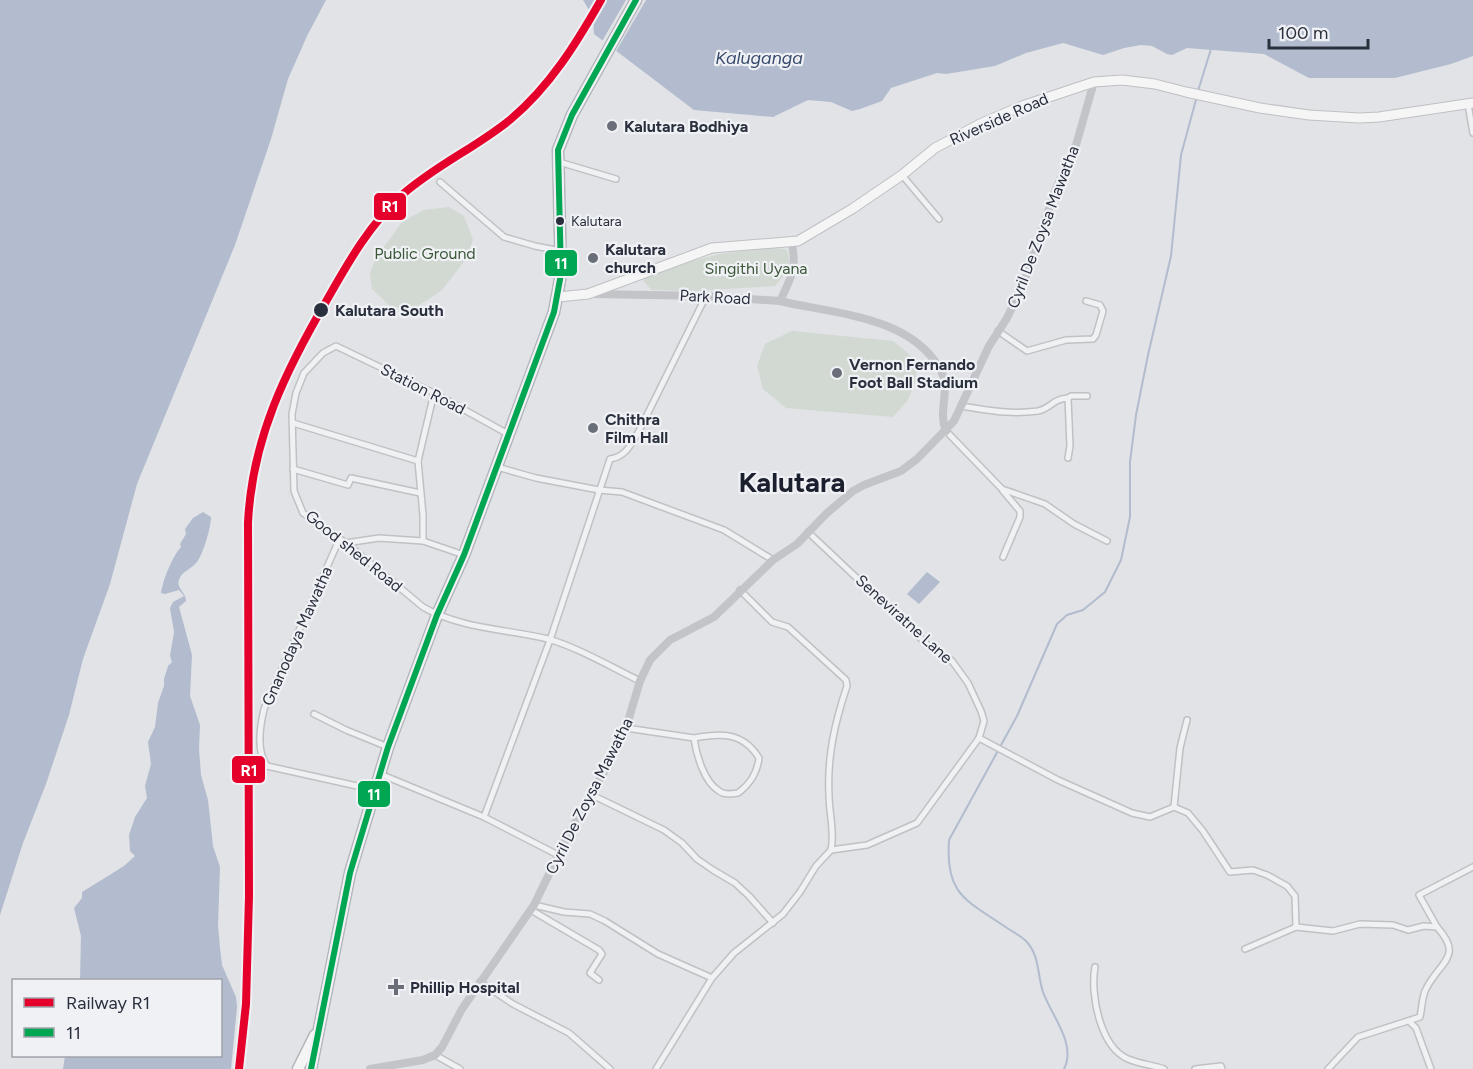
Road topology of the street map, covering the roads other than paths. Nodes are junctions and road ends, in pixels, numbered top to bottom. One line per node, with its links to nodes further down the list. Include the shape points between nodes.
1 (636, 0): 5 (highway, via 565,132 558,150)
2 (1094, 82): 3 (main road, Riverside Road, via 1155,84 1270,110 1359,118); 6 (main road, Riverside Road, via 980,124 935,148); 17 (street, Cyril De Zoysa Mawatha, via 1076,145 1054,191 1023,285)
3 (1471, 103): 4 (street)
4 (1473, 133)
5 (559, 162): 7 (street); 11 (highway)
6 (902, 175): 9 (street); 10 (main road, Riverside Road, via 852,209 798,241)
7 (616, 179)
8 (440, 182): 11 (street, via 504,237)
9 (939, 219)
10 (791, 241): 12 (main road, Riverside Road, via 712,248); 15 (street, via 795,264)
11 (561, 251): 14 (highway)
12 (588, 294): 13 (street, Park Road); 14 (main road, Riverside Road)
13 (706, 296): 15 (street, Park Road); 31 (street, via 639,431 626,451 610,459)
14 (558, 297): 25 (highway)
15 (780, 301): 24 (street, Park Road, via 861,317 914,340 940,370 946,389 941,420)
16 (1086, 301): 17 (street, via 1100,305 1103,311 1093,339 1066,340 1027,351)
17 (998, 331): 22 (street, Cyril De Zoysa Mawatha)
18 (336, 346): 19 (street, Station Road); 23 (street, Good shed Road, via 323,353 304,373 296,393)
19 (434, 393): 25 (street, Station Road); 27 (street)
20 (1087, 396): 21 (street)
21 (1068, 398): 22 (street, via 1059,398 1041,410 1018,413); 26 (street)
22 (961, 406): 24 (street, Cyril De Zoysa Mawatha)
23 (293, 423): 27 (street); 29 (street, Good shed Road)
24 (946, 431): 30 (street); 33 (street, Cyril De Zoysa Mawatha, via 901,471 853,491)
25 (509, 434): 28 (highway)
26 (1068, 458)
27 (418, 461): 32 (street)
28 (497, 467): 31 (street); 38 (highway)
29 (293, 469): 32 (street, via 348,485 351,478); 34 (street, Good shed Road, via 294,491 303,513)
30 (1002, 489): 36 (street, via 1046,504); 39 (street, via 1020,511)
31 (599, 490): 40 (street, via 622,492 687,515 724,530); 43 (street)
32 (420, 493): 35 (street)
33 (808, 532): 40 (street, Cyril De Zoysa Mawatha); 49 (street, Seneviratne Lane, via 932,649 961,671 984,721)
34 (339, 540): 37 (street, Good shed Road); 52 (street, Gnanodaya Mawatha, via 264,709 261,758 267,766)
35 (423, 541): 37 (street, via 380,538); 38 (street)
36 (1107, 541)
37 (346, 543): 42 (street, Good shed Road)
38 (464, 555): 42 (highway)
39 (1003, 557)
40 (773, 560): 41 (street, Cyril De Zoysa Mawatha)
41 (740, 590): 44 (street, Cyril De Zoysa Mawatha, via 714,617 670,640 650,660); 56 (street, via 772,622 788,627 846,680 829,761 834,838)
42 (437, 615): 43 (street, Good shed Road); 50 (highway)
43 (550, 640): 44 (street, Good shed Road); 55 (street)
44 (640, 681): 47 (street, Cyril De Zoysa Mawatha)
45 (314, 714): 50 (street)
46 (1186, 720): 54 (street)
47 (626, 728): 48 (street); 53 (street, Cyril De Zoysa Mawatha)
48 (694, 738): 48 (street, via 706,775 718,791 738,793 754,777 759,758 742,740 716,735)
49 (979, 738): 54 (street, via 1132,813 1150,817); 56 (street, via 917,823 867,845)
50 (387, 747): 51 (highway)
51 (379, 773): 52 (highway); 55 (street)
52 (375, 790): 69 (highway, via 351,873)
53 (592, 795): 57 (street, Cyril De Zoysa Mawatha); 60 (street, via 664,830 705,865 735,883)
54 (1174, 807): 61 (street, via 1188,813 1230,872 1253,870 1287,886 1295,896)
55 (484, 817): 57 (street)
56 (831, 850): 60 (street)
57 (558, 855): 59 (street, Cyril De Zoysa Mawatha)
58 (1473, 867): 62 (street, via 1419,895)
59 (533, 907): 65 (street, via 590,914 658,954); 66 (street, via 599,950 602,954 590,973); 67 (street, Cyril De Zoysa Mawatha)
60 (773, 923): 65 (street, via 734,953)
61 (1296, 927): 62 (street, via 1333,932 1360,924 1393,925 1408,930); 63 (street)
62 (1437, 927): 68 (street, via 1448,939 1450,951 1426,990 1420,1017)
63 (1245, 949)
64 (1095, 967): 77 (street, via 1100,1022 1113,1046 1127,1059)
65 (712, 978): 76 (street)
66 (599, 980)
67 (480, 982): 70 (street, Cyril De Zoysa Mawatha); 75 (street, via 569,1034)
68 (1409, 1021): 80 (street, via 1358,1037); 81 (street, via 1416,1028)
69 (318, 1030): 71 (highway); 72 (highway)
70 (435, 1055): 73 (street); 74 (street)
71 (298, 1069)
72 (311, 1069)
73 (370, 1069)
74 (460, 1069)
75 (610, 1069)
76 (656, 1069)
77 (1164, 1069)
78 (1195, 1069): 79 (street)
79 (1222, 1069)
80 (1328, 1069)
81 (1431, 1069)

